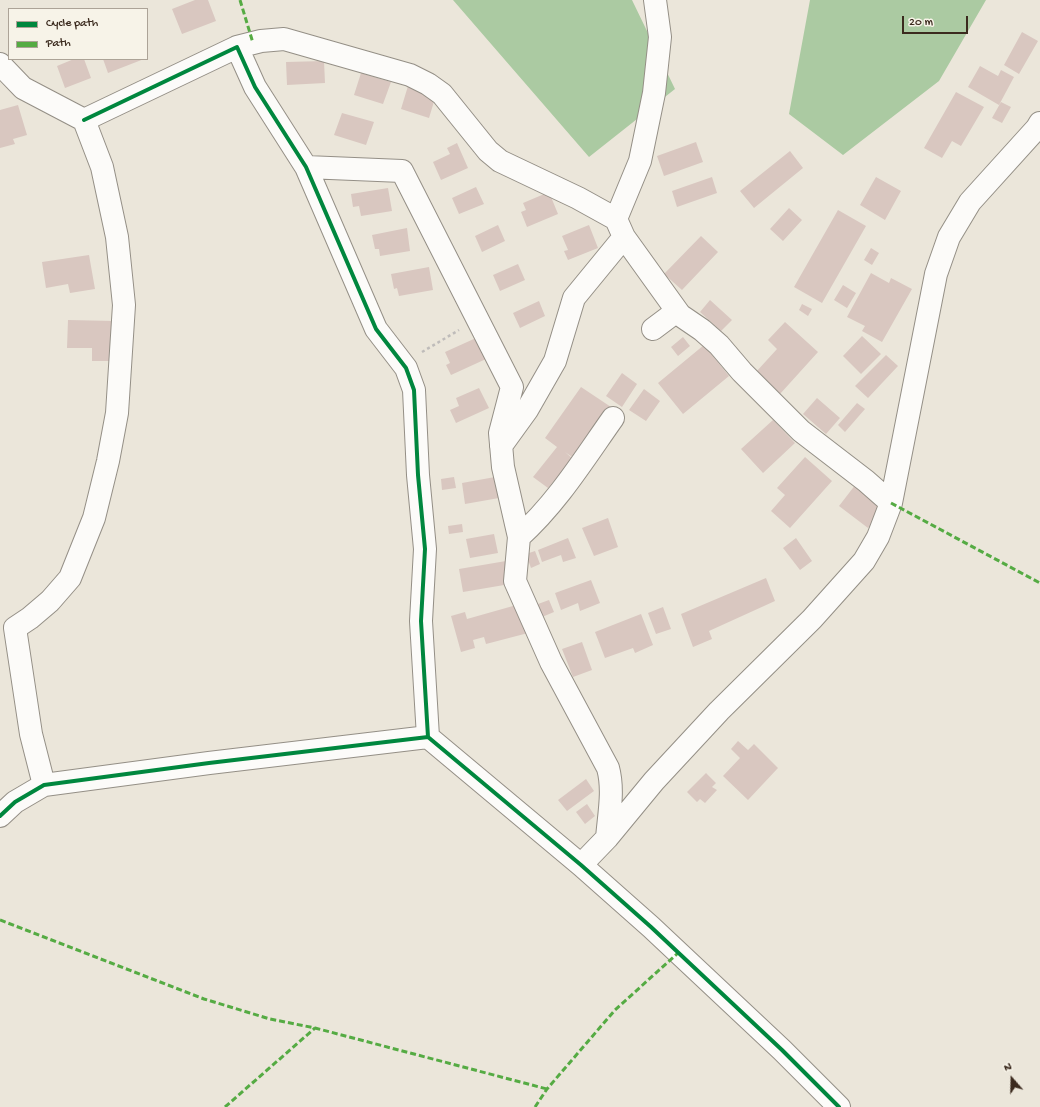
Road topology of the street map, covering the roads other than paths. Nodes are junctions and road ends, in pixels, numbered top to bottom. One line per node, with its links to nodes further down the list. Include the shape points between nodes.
1 (655, 0): 7 (street, via 660,37 654,94 640,161)
2 (237, 47): 4 (street); 6 (street, via 256,87); 7 (street, via 284,39 410,75 442,94 500,162 578,198)
3 (0, 64): 4 (street, via 23,88)
4 (84, 120): 14 (street, via 102,167 117,237 124,305 117,413 94,518 70,578 50,601 30,618)
5 (1040, 123): 12 (street, via 970,202 949,237 936,274)
6 (306, 167): 11 (street, via 402,171 512,386 500,433); 15 (street, via 376,329 406,368 414,390 418,475 426,549 421,621)
7 (620, 228): 8 (street); 11 (street, via 574,298 555,361 527,410)
8 (677, 311): 9 (street); 12 (street, via 719,345 801,431)
9 (653, 329)
10 (613, 418): 13 (street, via 564,488)
11 (501, 446): 13 (street, via 503,467)
12 (891, 503): 18 (street, via 878,537 864,562 719,711 654,781)
13 (519, 537): 18 (street, via 515,581 551,662 608,768 611,780)
14 (8, 623): 16 (street)
15 (428, 737): 16 (street); 19 (street)
16 (44, 785): 17 (street)
17 (5, 804)
18 (607, 838): 19 (street)
19 (581, 865): 20 (street, via 776,1044)
20 (839, 1107)

